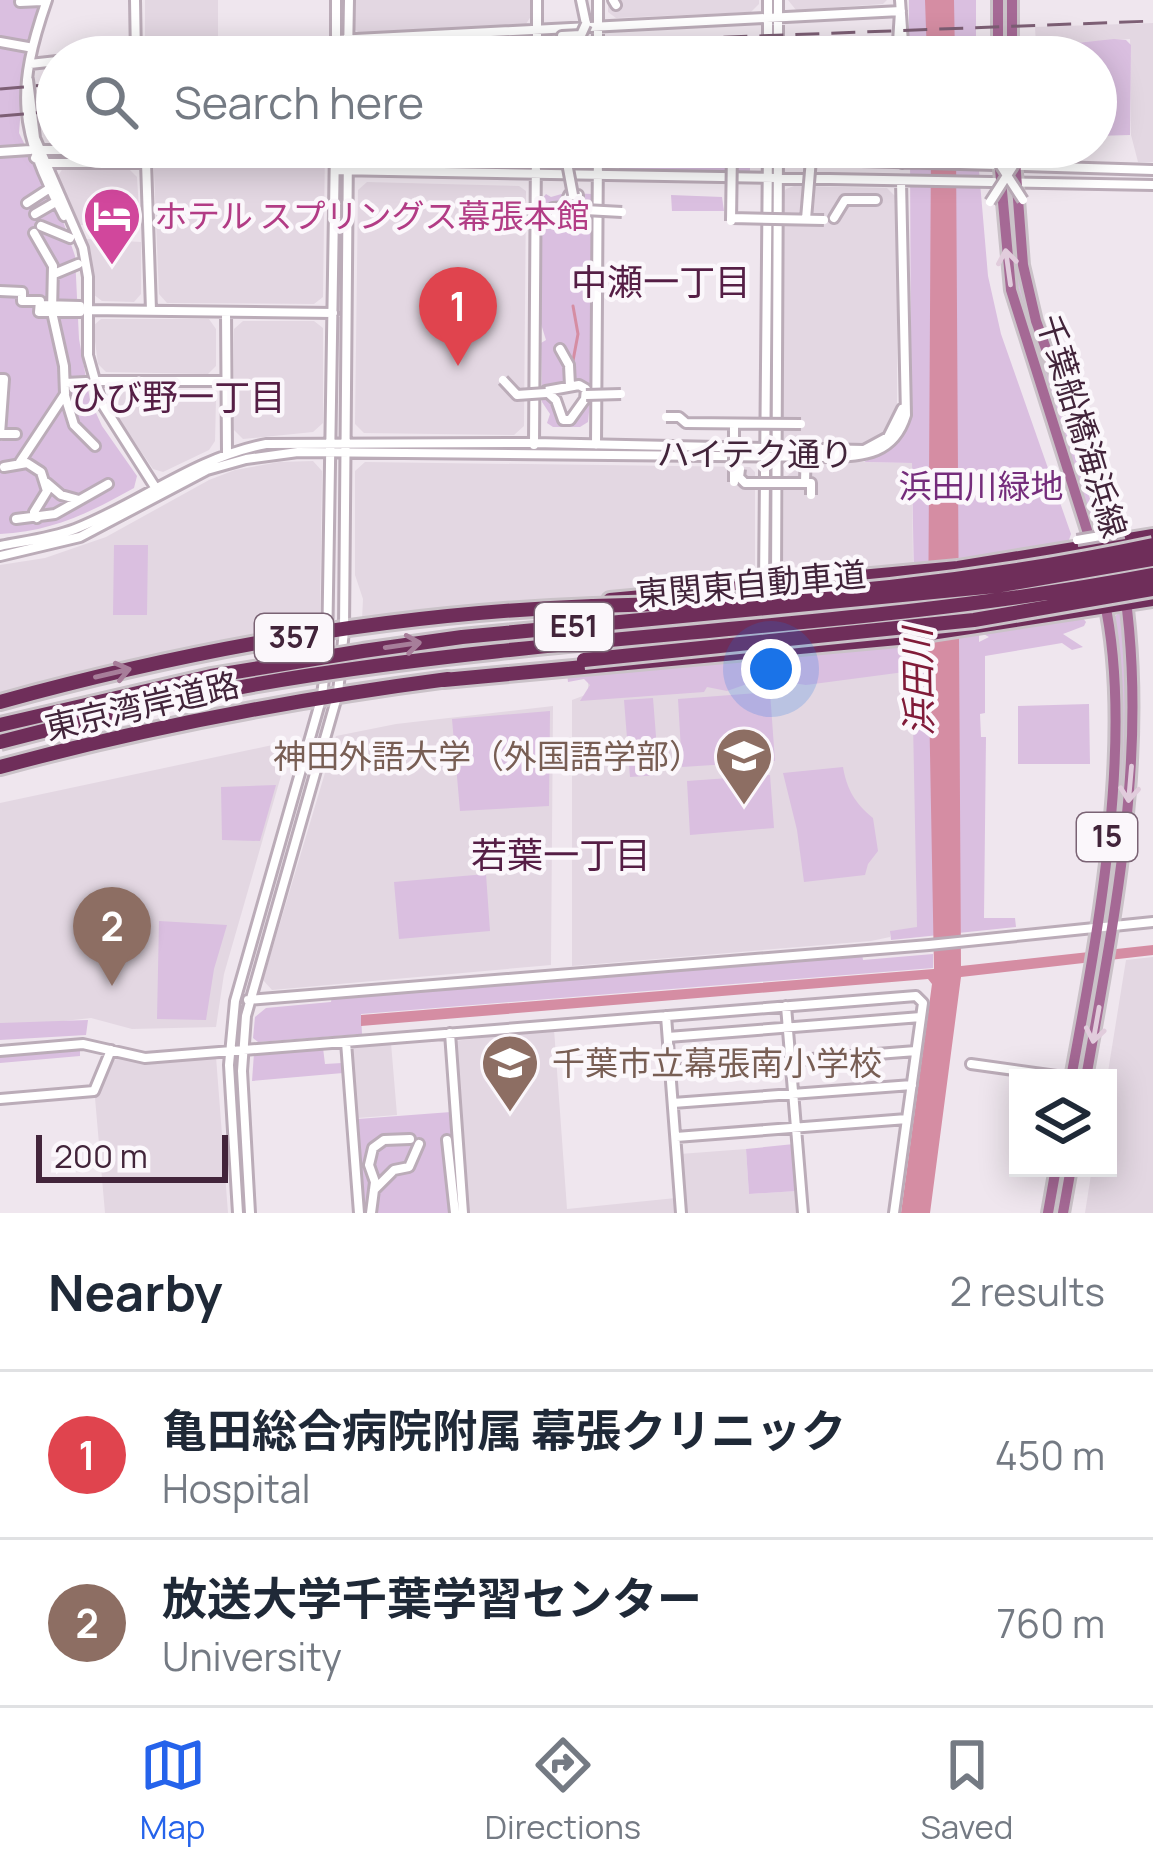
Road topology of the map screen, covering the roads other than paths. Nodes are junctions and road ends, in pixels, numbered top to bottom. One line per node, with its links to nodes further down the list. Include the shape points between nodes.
1 (135, 0): 18 (street)
2 (336, 0): 19 (street)
3 (349, 0): 20 (street)
4 (537, 0): 16 (street)
5 (581, 0): 23 (street, bridge, via 586,29)
6 (598, 0): 15 (street)
7 (768, 0): 14 (street)
8 (778, 0): 14 (street)
9 (998, 0): 27 (main road)
10 (1012, 0): 28 (main road)
11 (45, 1): 12 (street); 17 (street)
12 (20, 2)
13 (901, 6): 14 (street)
14 (773, 17): 15 (street); 25 (street); 26 (street)
15 (598, 27): 16 (street); 24 (street)
16 (537, 32): 21 (street); 22 (street)
17 (37, 36)
18 (136, 36)
19 (336, 36)
20 (349, 36)
21 (430, 36)
22 (537, 36)
23 (562, 36)
24 (598, 36)
25 (771, 36)
26 (775, 36)
27 (998, 36)
28 (1012, 36)
29 (36, 39): 32 (street)
30 (0, 42): 31 (street)
31 (28, 47)
32 (30, 64): 33 (street); 34 (street)
33 (36, 64)
34 (36, 149)
35 (0, 152): 36 (street)
36 (36, 155)
37 (43, 168): 74 (street, via 82,248)
38 (146, 168): 76 (street)
39 (536, 168): 52 (street)
40 (568, 168): 58 (street, bridge)
41 (598, 168): 53 (street)
42 (732, 168): 69 (street, bridge, via 731,220)
43 (773, 168): 54 (street)
44 (810, 168): 69 (street, bridge)
45 (981, 168): 51 (street)
46 (1003, 168): 51 (main road, 千葉船橋海浜線 / 15)
47 (1009, 168): 51 (main road, 千葉船橋海浜線 / 15)
48 (334, 170): 49 (street); 78 (street)
49 (348, 170): 52 (street); 98 (street)
50 (1153, 170): 51 (street)
51 (1006, 174): 55 (street); 56 (street); 60 (street, bridge); 63 (street, bridge); 114 (main road, 千葉船橋海浜線 / 15, via 1036,321); 118 (main road, 千葉船橋海浜線 / 15, one-way to 51, via 1011,290)
52 (536, 175): 53 (street); 99 (street)
53 (598, 177): 54 (street); 100 (street)
54 (773, 180): 55 (street); 102 (street)
55 (901, 182): 102 (street, ハイテク通り, via 906,416 899,433 875,453)
56 (1153, 185)
57 (47, 190): 61 (street)
58 (573, 195): 65 (street); 66 (street)
59 (876, 200): 69 (street, bridge, via 845,200 829,219)
60 (1023, 200)
61 (28, 202)
62 (54, 202): 68 (street)
63 (990, 202)
64 (513, 210): 65 (street, bridge)
65 (552, 210): 66 (street, via 559,223 580,220)
66 (585, 210): 67 (street, bridge)
67 (622, 212)
68 (35, 214)
69 (806, 219)
70 (70, 238): 72 (street, via 37,230)
71 (78, 264): 72 (street)
72 (54, 274): 75 (street)
73 (0, 292): 75 (street, via 22,292 22,301 40,302 39,312)
74 (83, 308): 75 (street); 76 (street); 82 (street)
75 (52, 309): 84 (street)
76 (151, 310): 77 (street)
77 (226, 312): 78 (street); 83 (street)
78 (333, 313): 97 (street)
79 (560, 349): 85 (street)
80 (0, 380): 90 (street)
81 (503, 380): 86 (street, bridge, via 518,395)
82 (90, 381): 83 (street); 84 (street); 108 (street)
83 (225, 381): 101 (street)
84 (65, 383): 87 (street)
85 (570, 386): 86 (street); 88 (street)
86 (546, 393): 88 (street, via 563,420)
87 (64, 394): 96 (street, via 71,419); 103 (street)
88 (586, 394): 89 (street, bridge)
89 (621, 394)
90 (2, 396): 91 (street)
91 (2, 408): 94 (street)
92 (666, 417): 93 (street, bridge)
93 (734, 424): 106 (street, bridge, via 737,476 745,483); 106 (street, bridge, via 801,424)
94 (1, 434): 95 (street)
95 (16, 434)
96 (95, 446)
97 (333, 448): 98 (street, ハイテク通り); 101 (street, ハイテク通り, via 266,444); 108 (street, ハイテク通り, via 246,459); 128 (street)
98 (346, 448): 99 (street, ハイテク通り); 128 (street)
99 (534, 448): 100 (street, ハイテク通り)
100 (596, 449): 102 (street, ハイテク通り)
101 (227, 452): 108 (street, ハイテク通り)
102 (770, 453): 122 (street)
103 (20, 463): 104 (street); 105 (street, via 32,464)
104 (4, 467)
105 (47, 483): 110 (street); 111 (street)
106 (805, 483): 109 (street, bridge)
107 (108, 484): 110 (street)
108 (158, 491): 117 (street, ハイテク通り, via 77,528); 119 (street, ハイテク通り, via 80,537)
109 (811, 494)
110 (80, 500): 111 (street)
111 (37, 518): 112 (street)
112 (16, 519)
113 (1153, 536): 114 (highway, 357)
114 (1120, 538): 115 (street, bridge); 118 (highway, 357); 125 (main road, 千葉船橋海浜線 / 15)
115 (1077, 540)
116 (1153, 545): 126 (highway, 東京湾岸道路 / 357, bridge, via 904,585)
117 (0, 546)
118 (1093, 548): 122 (highway, 357); 127 (main road, 千葉船橋海浜線 / 15)
119 (0, 556)
120 (1153, 559): 133 (highway, 東関東自動車道 / E51, one-way to 120, bridge, via 363,650 864,602)
121 (1153, 575): 134 (highway, 東関東自動車道 / E51, bridge, via 982,605 311,675)
122 (770, 587): 126 (highway, 357)
123 (1153, 589): 129 (highway, 東京湾岸道路 / 357, bridge, via 974,620)
124 (1153, 599): 125 (highway)
125 (1129, 604): 127 (highway); 137 (main road, 千葉船橋海浜線 / 15, one-way to 137, via 1135,705)
126 (567, 607): 128 (highway, 東京湾岸道路 / 357)
127 (1106, 608): 129 (highway, bridge, via 898,638); 138 (main road, 千葉船橋海浜線 / 15, via 1114,747)
128 (338, 631): 130 (street); 131 (street); 132 (highway, 東京湾岸道路 / 357, one-way to 128)
129 (444, 680): 130 (highway, 東京湾岸道路 / 357)
130 (338, 693): 131 (highway, 東京湾岸道路 / 357); 139 (street)
131 (322, 696): 135 (highway, 東京湾岸道路 / 357); 149 (street, via 238,985)
132 (0, 702)
133 (0, 725)
134 (0, 742)
135 (0, 767)
136 (1153, 922): 137 (street)
137 (1112, 926): 138 (street); 156 (main road, 千葉船橋海浜線 / 15, one-way to 156)
138 (1096, 928): 139 (street); 155 (main road, 千葉船橋海浜線 / 15)
139 (248, 1000): 147 (street)
140 (786, 1006): 141 (street); 142 (street, via 916,996); 143 (street)
141 (666, 1016): 144 (street); 145 (street)
142 (921, 1017): 143 (street); 151 (street)
143 (788, 1028): 145 (street); 152 (street)
144 (450, 1033): 146 (street); 173 (street)
145 (668, 1037): 157 (street)
146 (346, 1042): 147 (street); 171 (street)
147 (242, 1049): 149 (street); 170 (street)
148 (111, 1050): 149 (street, via 145,1058); 150 (street, via 83,1044); 160 (street, via 94,1091)
149 (230, 1050): 169 (street)
150 (0, 1051)
151 (916, 1051): 152 (street); 158 (street)
152 (791, 1060): 157 (street); 159 (street)
153 (971, 1064): 154 (street)
154 (1009, 1069)
155 (1072, 1069)
156 (1088, 1069)
157 (670, 1070): 161 (street)
158 (912, 1084): 159 (street); 162 (street)
159 (794, 1094): 161 (street); 163 (street)
160 (0, 1099)
161 (673, 1103): 164 (street)
162 (907, 1119): 163 (street); 176 (street)
163 (796, 1128): 164 (street); 175 (street)
164 (676, 1137): 174 (street)
165 (447, 1140): 173 (street)
166 (1054, 1177): 177 (main road)
167 (1069, 1177): 178 (main road)
168 (378, 1181): 168 (street, via 366,1164 373,1148 414,1142 409,1168); 172 (street)
169 (238, 1213)
170 (250, 1213)
171 (359, 1213)
172 (371, 1213)
173 (459, 1213)
174 (681, 1213)
175 (803, 1213)
176 (894, 1213)
177 (1048, 1213)
178 (1063, 1213)

